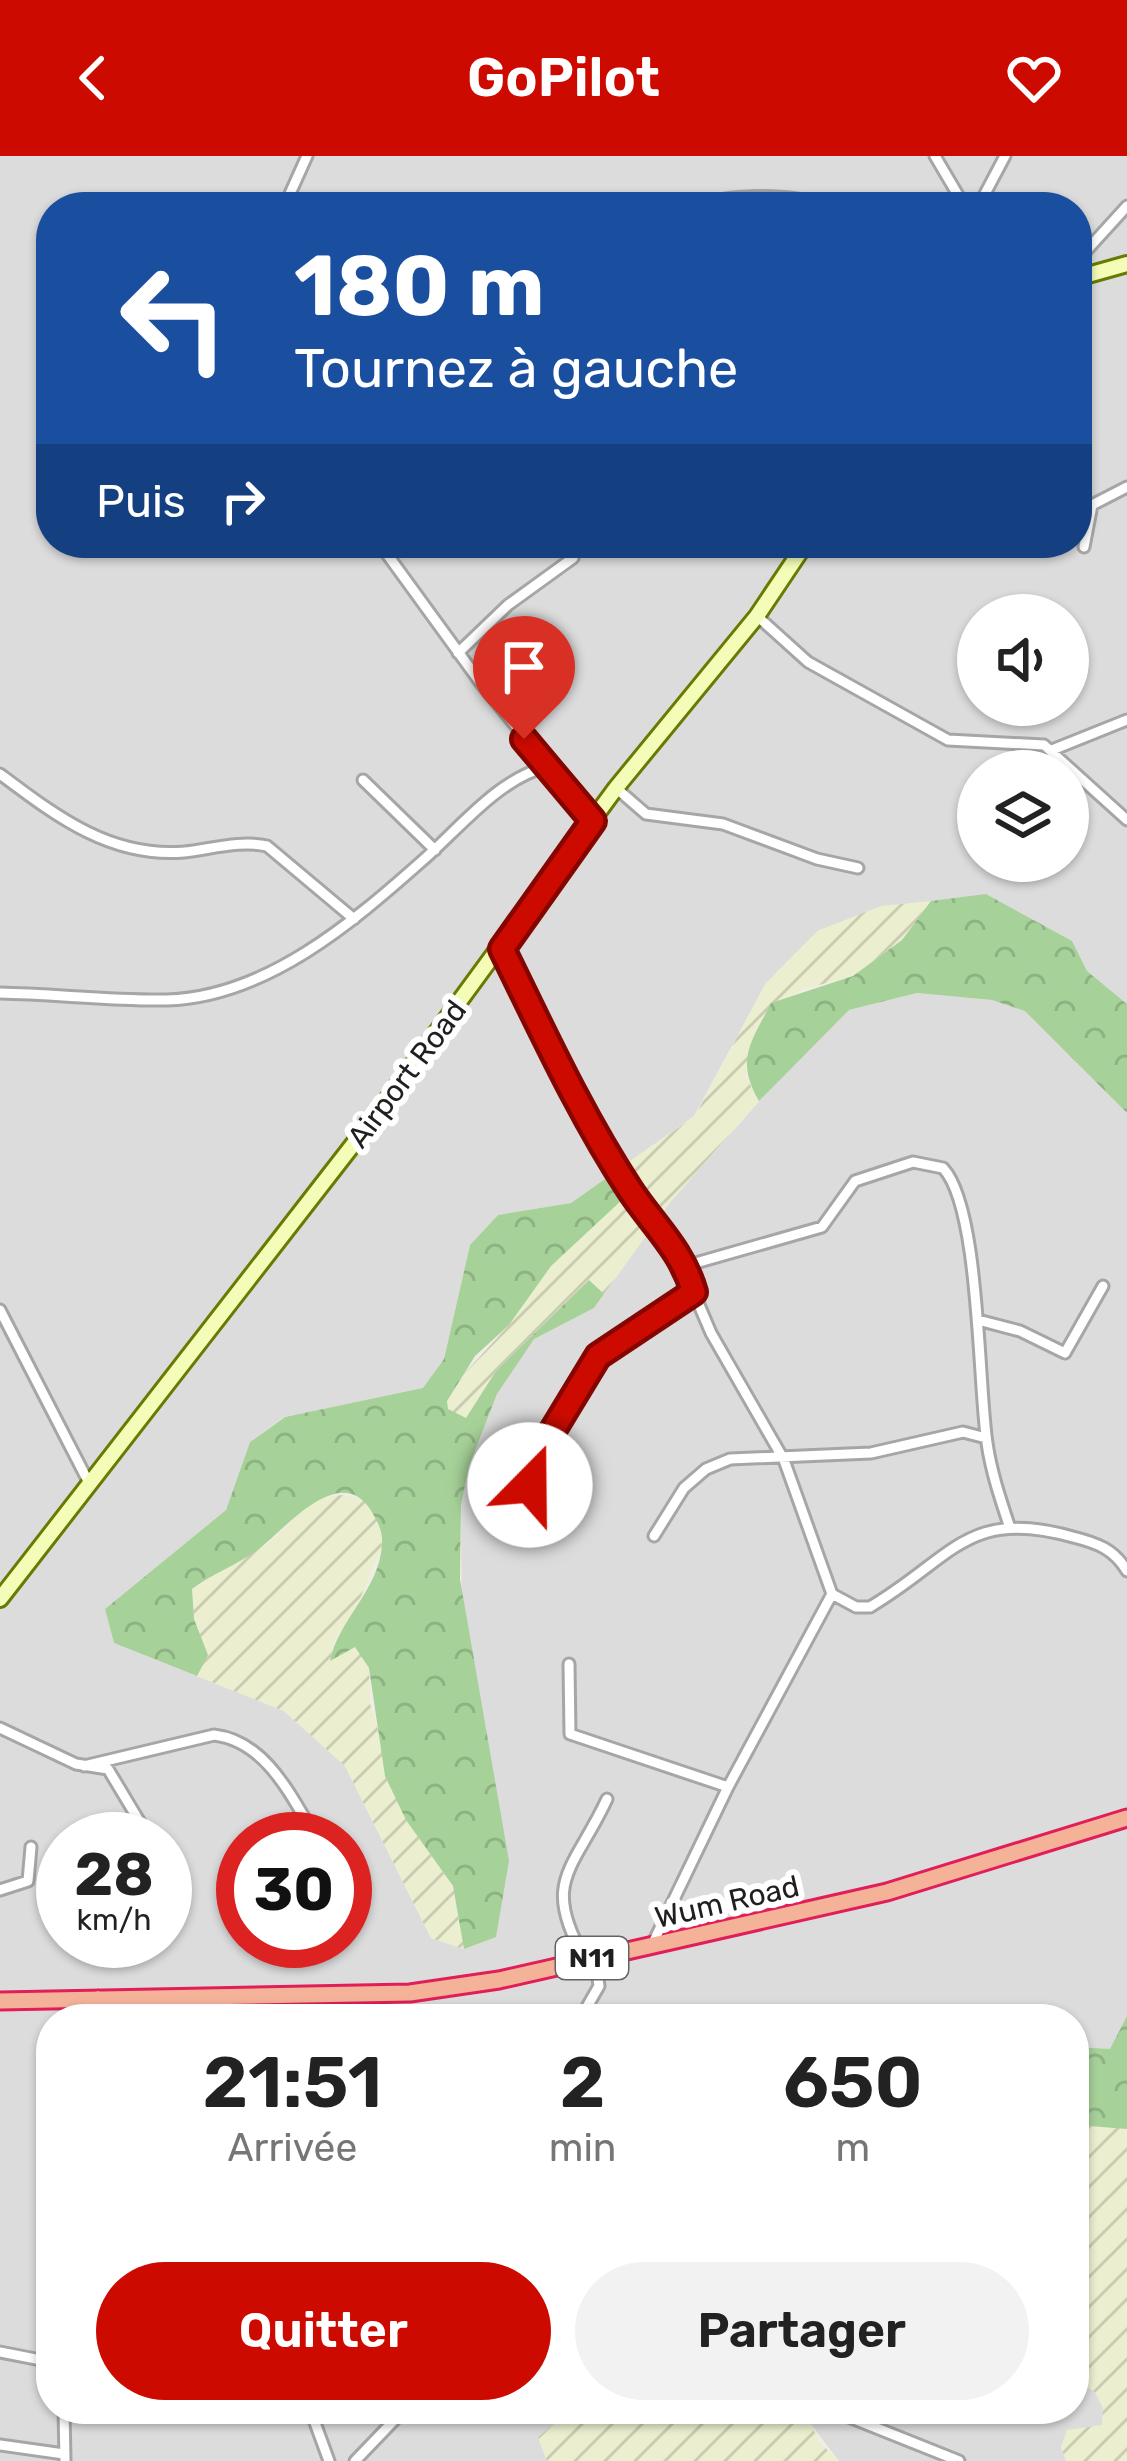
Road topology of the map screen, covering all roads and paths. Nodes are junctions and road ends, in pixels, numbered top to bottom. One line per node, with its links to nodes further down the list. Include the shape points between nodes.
1 (308, 156): 4 (street)
2 (935, 156): 5 (street)
3 (1005, 156): 6 (street)
4 (291, 192)
5 (956, 192)
6 (986, 192)
7 (1127, 206): 8 (street)
8 (1092, 244)
9 (1127, 264): 10 (main road)
10 (1092, 274)
11 (1127, 487): 12 (street)
12 (1092, 505)
13 (391, 558): 17 (street)
14 (573, 558): 17 (street)
15 (794, 558): 16 (main road, Airport Road)
16 (757, 616): 19 (street, via 808,662 947,740 1033,741); 24 (main road, Airport Road)
17 (458, 653): 20 (street)
18 (1127, 720): 19 (street)
19 (1052, 750)
20 (546, 767): 26 (street); 27 (street, via 510,783)
21 (0, 774): 29 (street, via 122,849 267,846)
22 (363, 780): 27 (street)
23 (1089, 785): 25 (street)
24 (616, 788): 26 (main road, Airport Road); 28 (street, via 646,814 723,824)
25 (1127, 820)
26 (593, 821): 30 (main road, Airport Road)
27 (435, 850): 29 (street)
28 (858, 868)
29 (354, 919): 31 (street, via 299,958 210,993 170,1000)
30 (502, 949): 32 (street, via 631,1192); 39 (main road, Airport Road)
31 (0, 993)
32 (685, 1266): 34 (street); 36 (street, via 822,1227 855,1181 927,1162 948,1173 959,1200)
33 (1103, 1286): 36 (street, via 1064,1353)
34 (694, 1292): 38 (street); 40 (street, via 598,1356 531,1475)
35 (0, 1310): 39 (street)
36 (978, 1319): 37 (street)
37 (986, 1438): 38 (street, via 963,1432 871,1453); 41 (street)
38 (784, 1460): 42 (street, via 744,1456 706,1469); 44 (street)
39 (88, 1481): 45 (main road, Airport Road)
40 (534, 1505)
41 (1009, 1525): 43 (street, via 1093,1542); 44 (street, via 978,1535 870,1607)
42 (654, 1536)
43 (1127, 1571)
44 (832, 1594): 49 (street)
45 (0, 1600)
46 (569, 1664): 49 (street, via 570,1734)
47 (0, 1728): 48 (street)
48 (84, 1766): 51 (street, via 113,1773); 52 (street, via 228,1736 253,1749)
49 (728, 1786): 56 (street)
50 (607, 1799): 57 (street, via 561,1894 563,1921)
51 (135, 1812)
52 (301, 1812)
53 (1127, 1818): 56 (highway, Wum Road / N11, via 931,1881)
54 (31, 1847): 55 (street, via 28,1881)
55 (0, 1890)
56 (651, 1947): 57 (highway, Wum Road / N11)
57 (590, 1958): 59 (highway, Wum Road / N11, via 410,1993); 63 (street, via 599,1986)
58 (0, 1991): 60 (highway, Wum Road / N11)
59 (98, 1996): 60 (highway, Wum Road / N11); 62 (street)
60 (43, 1997): 61 (highway, Wum Road / N11)
61 (0, 2001)
62 (98, 2004)
63 (589, 2004)
64 (0, 2352): 65 (street)
65 (36, 2359)
66 (64, 2424): 71 (street)
67 (315, 2424): 72 (street)
68 (391, 2424): 73 (street)
69 (867, 2424): 74 (street)
70 (0, 2445): 71 (street)
71 (65, 2457)
72 (329, 2461)
73 (355, 2461)
74 (958, 2461)

